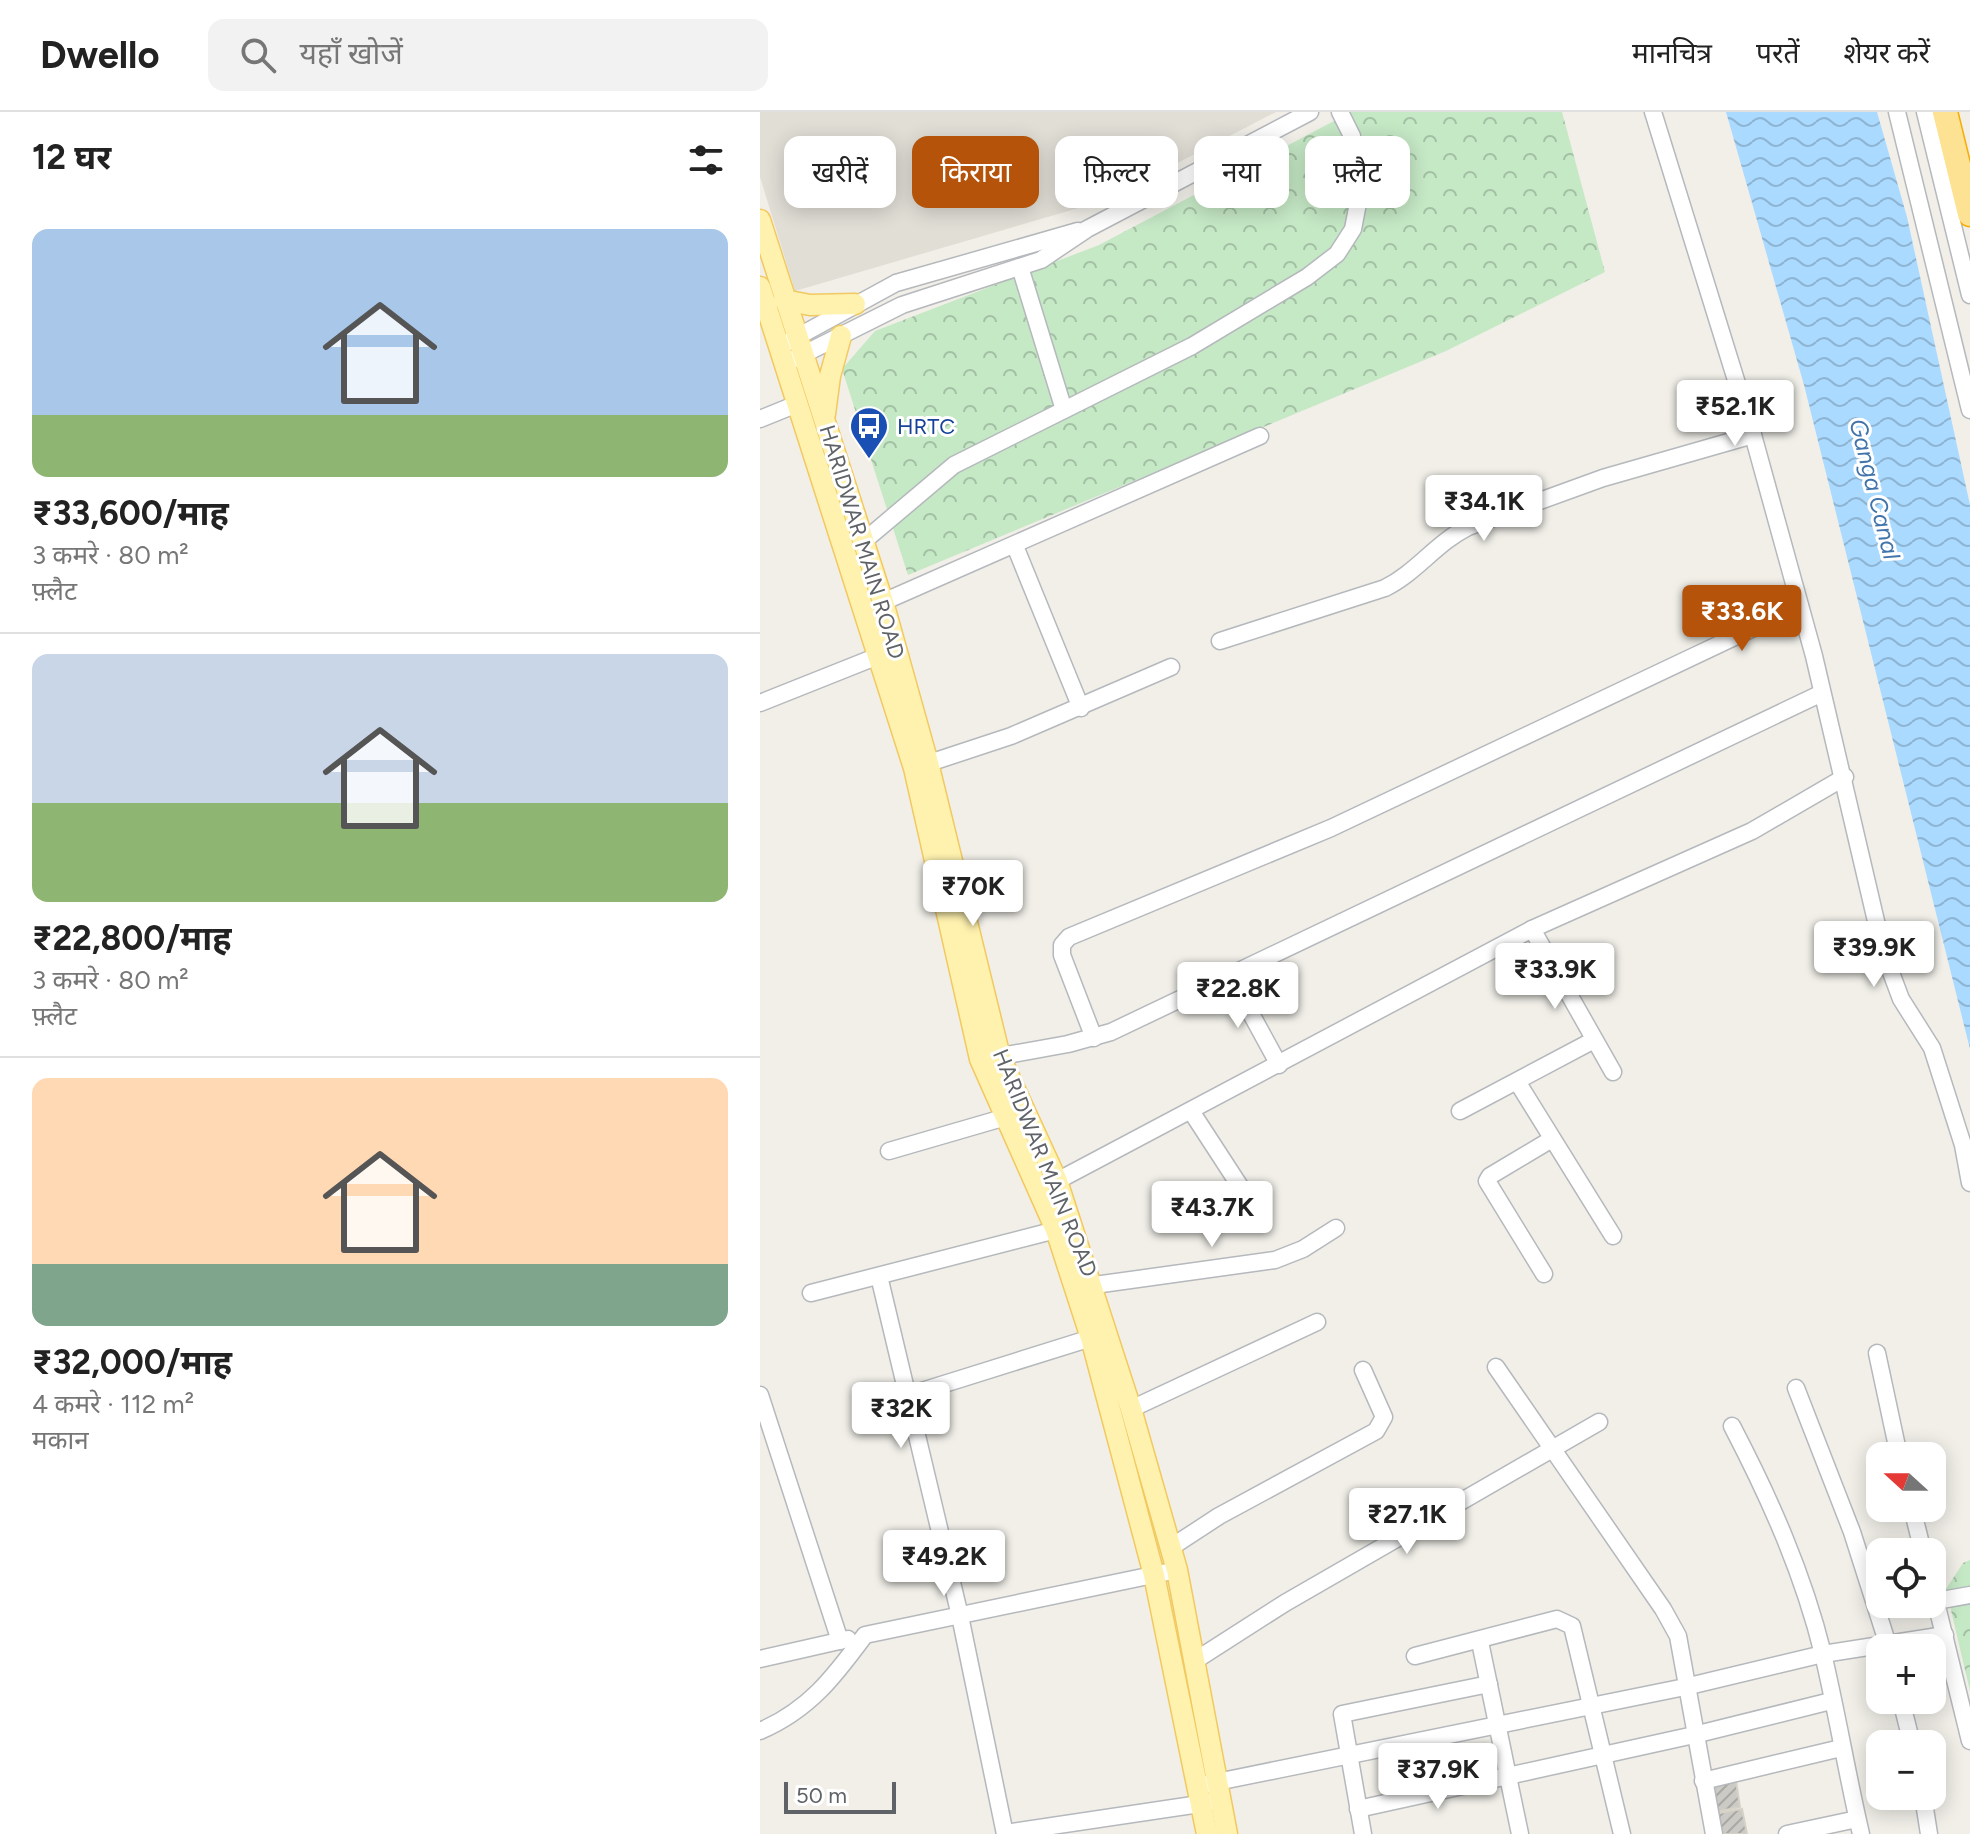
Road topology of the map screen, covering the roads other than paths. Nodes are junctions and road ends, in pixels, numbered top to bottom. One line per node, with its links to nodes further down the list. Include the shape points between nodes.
1 (1310, 112): 9 (street)
2 (1340, 112): 18 (street, via 1352,136 1359,198 1353,229 1337,254 1192,346)
3 (1653, 112): 22 (street)
4 (1897, 112): 19 (street)
5 (1925, 112): 12 (street)
6 (1945, 112): 7 (highway)
7 (1970, 214)
8 (760, 220): 13 (main road, HARIDWAR MAIN ROAD)
9 (1087, 229): 10 (street, via 1041,260); 14 (street, via 896,283)
10 (1020, 267): 15 (street, via 902,305); 18 (street)
11 (760, 287): 16 (main road, HARIDWAR MAIN ROAD)
12 (1970, 295)
13 (784, 300): 14 (main road); 16 (main road, HARIDWAR MAIN ROAD)
14 (855, 304): 16 (street)
15 (841, 336): 16 (street); 21 (main road)
16 (790, 351): 17 (main road, HARIDWAR MAIN ROAD); 21 (main road, HARIDWAR MAIN ROAD)
17 (797, 404): 20 (street); 29 (main road, HARIDWAR MAIN ROAD)
18 (1064, 410): 24 (street, via 954,465)
19 (1970, 410)
20 (760, 419)
21 (824, 421): 24 (main road, HARIDWAR MAIN ROAD)
22 (1753, 435): 27 (street); 28 (street, via 1603,478 1468,527 1406,578 1385,588)
23 (1260, 436): 25 (street)
24 (864, 541): 26 (main road, HARIDWAR MAIN ROAD)
25 (1015, 546): 26 (street); 33 (street)
26 (883, 602): 34 (main road, HARIDWAR MAIN ROAD)
27 (1800, 606): 31 (street); 38 (street, via 1331,828 1069,937 1062,955)
28 (1220, 641)
29 (878, 656): 32 (street); 34 (main road, HARIDWAR MAIN ROAD)
30 (1171, 667): 33 (street)
31 (1822, 693): 35 (street); 37 (street)
32 (760, 703)
33 (1081, 708): 34 (street)
34 (921, 766): 40 (main road, HARIDWAR MAIN ROAD)
35 (1845, 777): 36 (street, via 1752,831); 50 (street, via 1891,978 1932,1048)
36 (1532, 929): 39 (street); 41 (street)
37 (1231, 977): 38 (street); 41 (street)
38 (1094, 1038): 40 (street)
39 (1594, 1040): 42 (street); 43 (street)
40 (990, 1058): 46 (main road, HARIDWAR MAIN ROAD); 49 (main road, HARIDWAR MAIN ROAD)
41 (1279, 1065): 44 (street)
42 (1613, 1072)
43 (1518, 1083): 45 (street); 47 (street)
44 (1191, 1111): 49 (street); 51 (street)
45 (1460, 1111)
46 (1006, 1117): 48 (street); 53 (main road, HARIDWAR MAIN ROAD)
47 (1552, 1139): 54 (street); 55 (street, via 1487,1181)
48 (889, 1151)
49 (1057, 1181): 57 (main road, HARIDWAR MAIN ROAD)
50 (1970, 1183)
51 (1245, 1194)
52 (1336, 1228): 57 (street, via 1275,1260)
53 (1056, 1230): 56 (street); 57 (main road, HARIDWAR MAIN ROAD)
54 (1613, 1236)
55 (1544, 1274)
56 (879, 1276): 58 (street); 66 (street)
57 (1084, 1286): 60 (main road, HARIDWAR MAIN ROAD); 67 (main road, HARIDWAR MAIN ROAD)
58 (811, 1293)
59 (1317, 1322): 67 (street)
60 (1091, 1338): 66 (street); 74 (main road, HARIDWAR MAIN ROAD)
61 (1877, 1353): 70 (street)
62 (1496, 1367): 71 (street)
63 (1363, 1370): 72 (street, via 1384,1417 1376,1431)
64 (1796, 1388): 78 (street, via 1852,1532)
65 (760, 1395): 81 (street)
66 (909, 1395): 77 (street)
67 (1131, 1409): 72 (main road, HARIDWAR MAIN ROAD)
68 (1599, 1422): 71 (street)
69 (1732, 1426): 84 (street, via 1789,1546)
70 (1896, 1442)
71 (1550, 1449): 87 (street); 89 (street, via 1663,1609 1678,1636)
72 (1170, 1548): 73 (main road, HARIDWAR MAIN ROAD)
73 (1177, 1570): 74 (street); 87 (main road, HARIDWAR MAIN ROAD)
74 (1154, 1575): 77 (street); 101 (main road, HARIDWAR MAIN ROAD)
75 (1946, 1594): 76 (street)
76 (1970, 1595)
77 (960, 1616): 79 (street); 105 (street)
78 (1884, 1634)
79 (865, 1635): 81 (street); 93 (street, via 818,1696)
80 (1946, 1639): 95 (street)
81 (840, 1641): 86 (street)
82 (1480, 1642): 85 (street); 88 (street); 91 (street, via 1557,1619 1566,1621 1572,1626)
83 (1866, 1649): 84 (street)
84 (1823, 1654): 89 (street); 90 (street)
85 (1415, 1656)
86 (760, 1659)
87 (1196, 1660): 101 (main road, HARIDWAR MAIN ROAD)
88 (1489, 1684): 92 (street); 98 (street, via 1346,1711 1341,1719)
89 (1685, 1687): 91 (street); 94 (street)
90 (1831, 1701): 94 (street); 96 (street)
91 (1592, 1706): 92 (street); 97 (street)
92 (1497, 1726): 98 (street); 99 (street)
93 (760, 1731)
94 (1694, 1735): 97 (street); 100 (street)
95 (1970, 1741)
96 (1841, 1748): 100 (street); 104 (street)
97 (1604, 1755): 99 (street); 110 (street)
98 (1347, 1756): 101 (street); 102 (street)
99 (1509, 1774): 102 (street); 109 (street)
100 (1703, 1781): 111 (street)
101 (1209, 1794): 105 (street); 106 (main road, HARIDWAR MAIN ROAD); 107 (main road, HARIDWAR MAIN ROAD)
102 (1358, 1809): 108 (street)
103 (1925, 1810): 113 (street)
104 (1859, 1826): 112 (street)
105 (1005, 1833)
106 (1207, 1834)
107 (1227, 1834)
108 (1363, 1834)
109 (1520, 1834)
110 (1622, 1834)
111 (1714, 1834)
112 (1787, 1834)
113 (1929, 1834)

